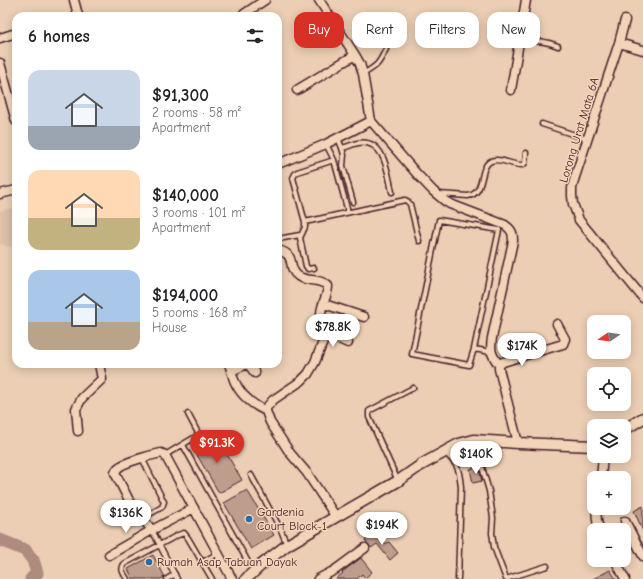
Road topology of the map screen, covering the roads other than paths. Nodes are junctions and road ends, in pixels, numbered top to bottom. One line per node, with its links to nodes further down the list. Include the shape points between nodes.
1 (74, 0): 5 (street)
2 (265, 0): 6 (street)
3 (319, 0): 17 (street)
4 (526, 0): 7 (street)
5 (77, 12)
6 (247, 12)
7 (524, 12)
8 (625, 20): 12 (street, Lorong Urat Mata 6A)
9 (12, 34): 10 (street)
10 (0, 38)
11 (540, 41): 13 (lane)
12 (619, 43): 16 (street); 26 (street, Lorong Urat Mata 6A)
13 (558, 46)
14 (518, 48): 21 (street)
15 (386, 49): 19 (lane, via 376,66)
16 (643, 50)
17 (355, 55): 19 (street); 20 (street)
18 (0, 63): 22 (street)
19 (363, 74): 23 (street)
20 (297, 90)
21 (511, 90)
22 (12, 106)
23 (371, 121): 25 (street); 35 (street)
24 (542, 124): 26 (lane)
25 (338, 138): 27 (street); 28 (lane)
26 (587, 139): 44 (street, Lorong Urat Mata 6A, via 572,188 573,204 579,220)
27 (326, 144): 30 (lane); 31 (street)
28 (342, 148): 33 (lane, via 357,143 374,145 384,159); 36 (lane, via 343,166)
29 (526, 153): 35 (lane, via 523,165 497,160 488,163 473,195)
30 (334, 160): 37 (lane); 38 (lane, via 297,172 294,176)
31 (282, 162)
32 (12, 191): 34 (street)
33 (392, 192)
34 (0, 194)
35 (437, 194): 51 (street, via 450,204 505,225 513,233)
36 (353, 202)
37 (348, 212): 38 (lane); 41 (lane, via 405,200 410,204)
38 (305, 222): 39 (lane)
39 (300, 235): 40 (lane); 43 (lane, via 306,266 308,269)
40 (282, 238)
41 (419, 241)
42 (282, 252): 45 (street, via 288,254 294,272 300,277 328,286)
43 (314, 268)
44 (642, 294)
45 (324, 304): 46 (street); 48 (street, via 321,314)
46 (364, 317)
47 (557, 324): 52 (street, via 565,339 563,344)
48 (325, 334): 49 (street); 58 (street, via 308,374 273,400)
49 (348, 343)
50 (474, 349): 50 (lane, via 499,230 440,220 412,354 469,365); 51 (lane)
51 (491, 352): 52 (street)
52 (499, 365): 64 (street)
53 (100, 368): 62 (street, via 102,379 82,398 76,409)
54 (230, 368): 58 (street, via 239,390 248,400)
55 (251, 368): 56 (street)
56 (255, 373)
57 (413, 388): 71 (lane, via 369,411 369,417)
58 (266, 411): 74 (street, via 282,441 307,473)
59 (188, 414): 65 (lane, via 198,433)
60 (643, 418): 61 (street)
61 (631, 426)
62 (78, 431)
63 (474, 440): 64 (street); 67 (street, via 459,444); 96 (lane, via 489,491 494,547)
64 (518, 444): 66 (street)
65 (182, 445): 68 (lane); 84 (lane)
66 (587, 446)
67 (445, 452): 71 (street); 95 (lane, via 460,472)
68 (165, 455): 69 (street, via 161,453); 72 (street)
69 (142, 458): 73 (lane, via 164,502 162,507); 73 (street, via 119,466 115,473 134,510)
70 (252, 475): 78 (lane)
71 (398, 481): 74 (street)
72 (194, 508): 76 (street); 80 (street)
73 (142, 518): 76 (street)
74 (336, 518): 78 (street)
75 (625, 521): 82 (street)
76 (152, 530): 77 (lane); 81 (street)
77 (159, 545): 83 (lane, via 184,533); 87 (lane); 88 (lane, via 124,564 122,571)
78 (287, 545): 93 (street)
79 (365, 548): 94 (street)
80 (218, 553): 83 (lane); 92 (street)
81 (109, 555)
82 (643, 556)
83 (202, 562): 91 (lane)
84 (248, 562)
85 (547, 566): 96 (lane)
86 (619, 567): 97 (street)
87 (175, 574): 89 (lane); 90 (lane)
88 (127, 579)
89 (167, 579)
90 (177, 579)
91 (212, 579)
92 (232, 579)
93 (246, 579)
94 (318, 579)
95 (458, 579)
96 (506, 579)
97 (625, 579)

